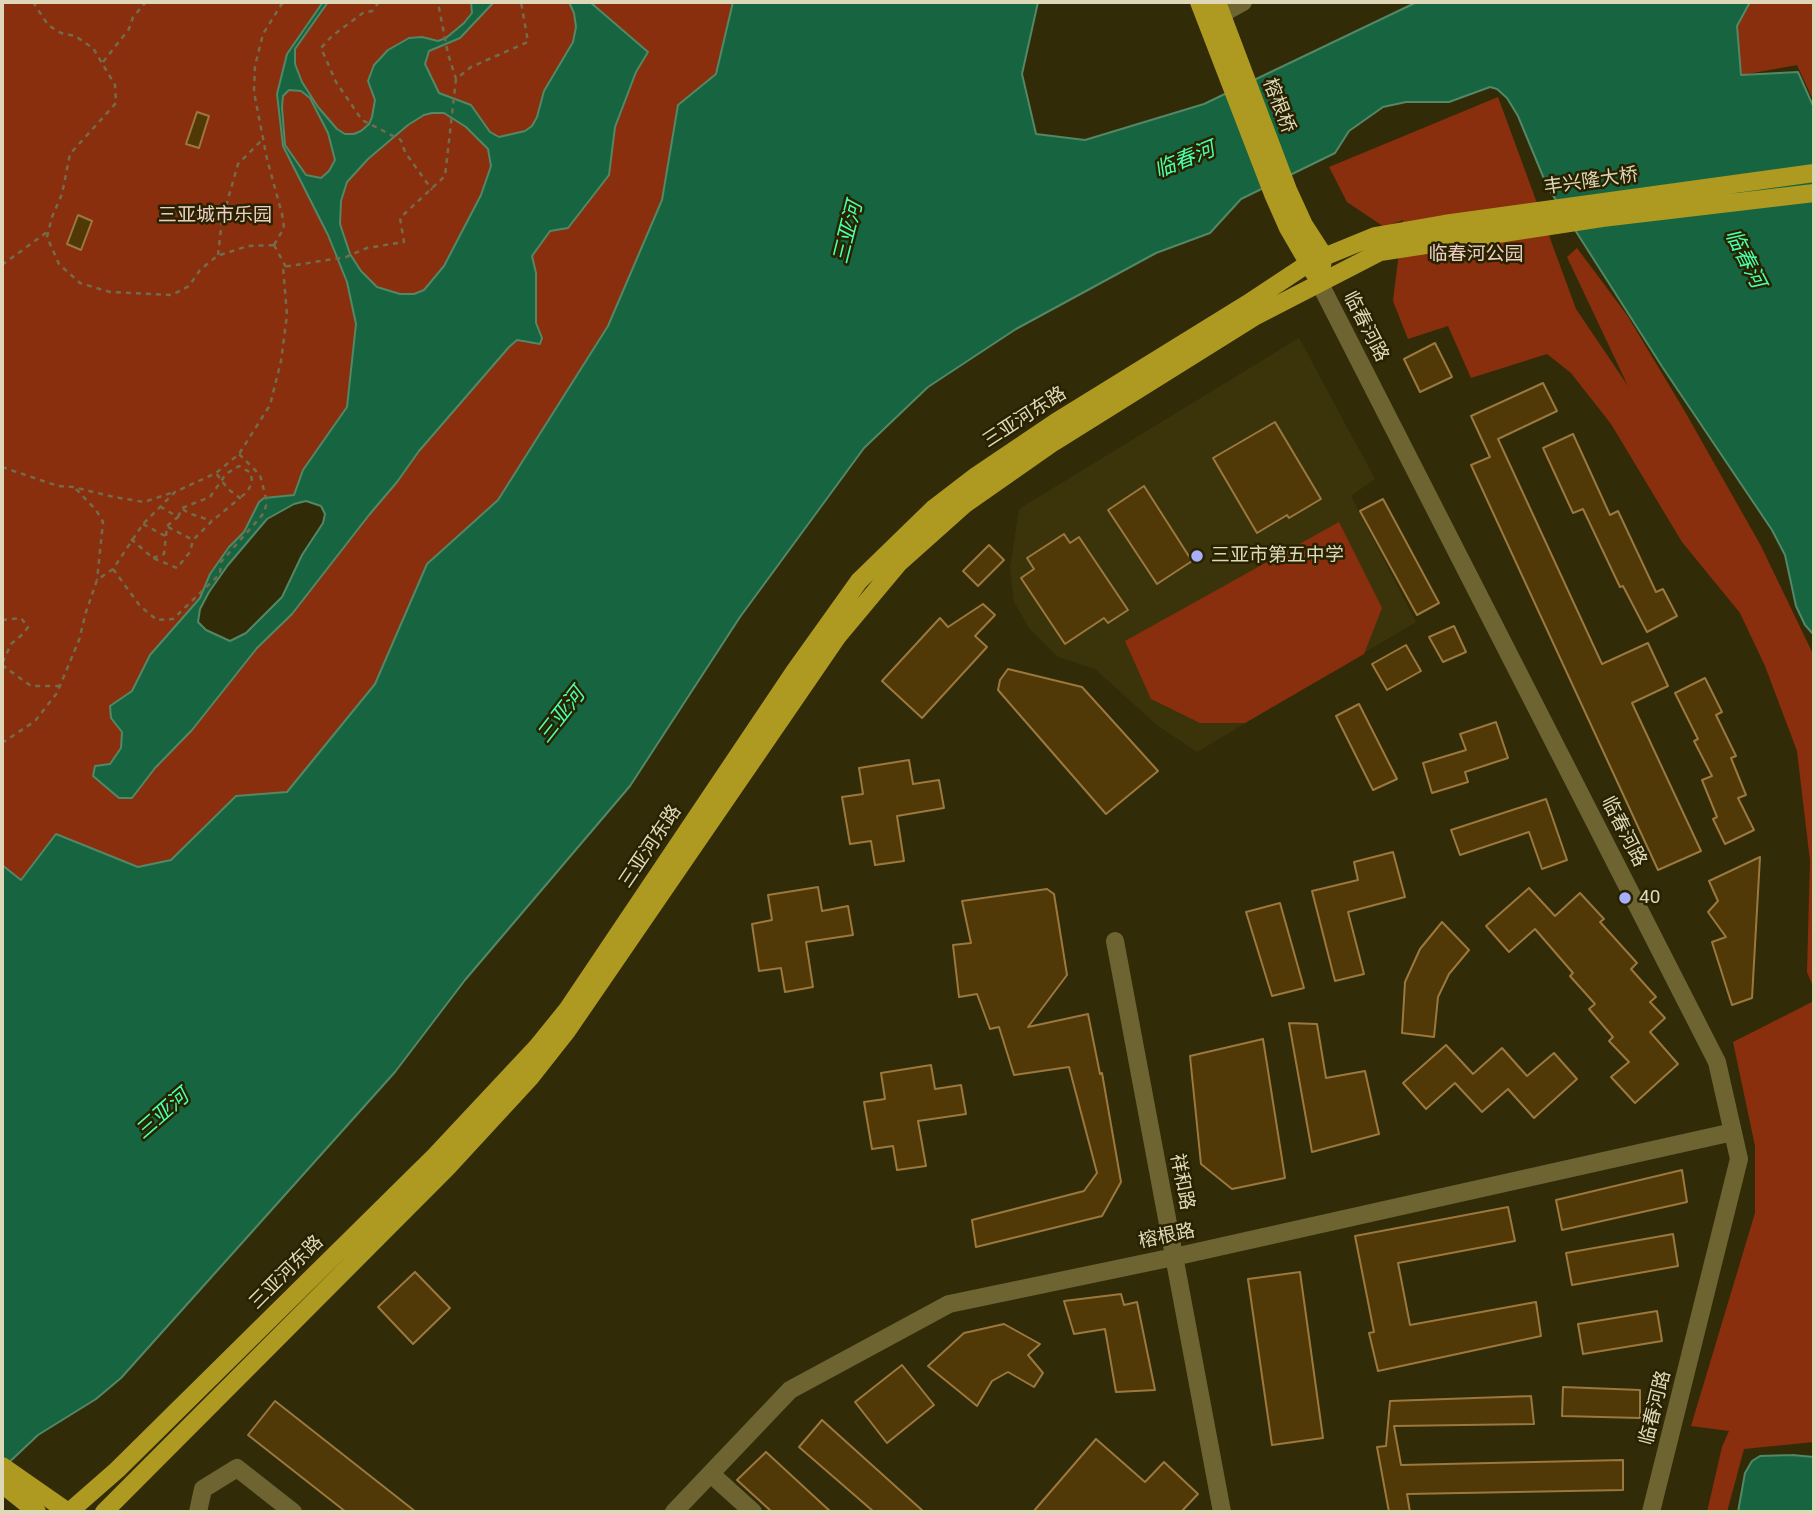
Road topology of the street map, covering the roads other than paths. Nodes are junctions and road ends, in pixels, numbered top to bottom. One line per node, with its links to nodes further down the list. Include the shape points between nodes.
1 (1199, 2): 4 (main road)
2 (1243, 2): 3 (street)
3 (1219, 8): 4 (main road)
4 (1222, 40): 8 (main road, 榕根桥, via 1280,192 1288,228)
5 (1814, 173): 7 (main road, 丰兴隆大桥, via 1511,214)
6 (1814, 193): 7 (main road, 丰兴隆大桥)
7 (1378, 244): 8 (main road, 三亚河东路); 9 (main road, 三亚河东路)
8 (1316, 259): 9 (main road); 17 (main road, 三亚河东路, via 988,468 933,509 885,554 833,616 537,1047 435,1156)
9 (1319, 282): 11 (street, 临春河路, via 1717,1062); 18 (main road, 三亚河东路, via 1254,317 1054,442 964,505 899,563 838,636 542,1064 447,1168)
10 (1115, 941): 12 (street, 祥和路)
11 (1734, 1132): 12 (street, 榕根路); 24 (street, 临春河路, via 1740,1159)
12 (1174, 1257): 14 (street, 榕根路, via 949,1304 790,1390); 23 (street, 祥和路)
13 (2, 1466): 15 (main road)
14 (711, 1474): 21 (street, 榕根路); 22 (street)
15 (11, 1485): 16 (main road); 17 (main road)
16 (37, 1512)
17 (69, 1512)
18 (104, 1512)
19 (198, 1512): 20 (street, via 203,1489 237,1468)
20 (293, 1512)
21 (674, 1512)
22 (753, 1512)
23 (1222, 1512)
24 (1651, 1512)

